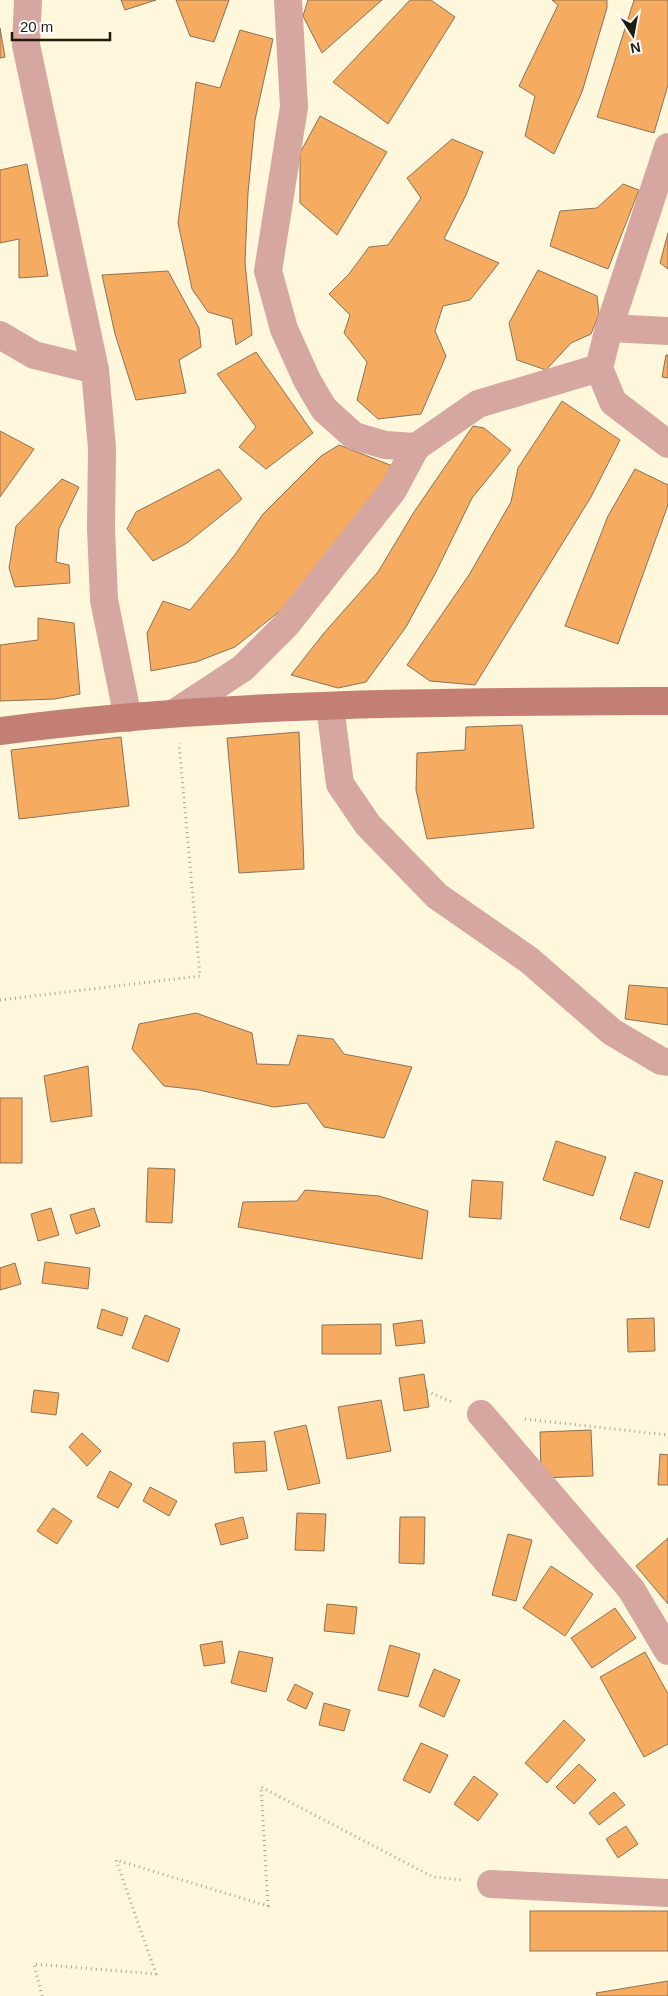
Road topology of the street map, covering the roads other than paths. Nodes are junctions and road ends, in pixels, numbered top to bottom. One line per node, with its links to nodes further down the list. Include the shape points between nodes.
1 (28, 0): 8 (street, via 26,45)
2 (288, 0): 10 (street, via 294,107 268,271 284,329 324,409 354,436 386,445)
3 (668, 147): 4 (street)
4 (609, 328): 5 (street); 7 (street)
5 (668, 331)
6 (0, 335): 8 (street, via 34,354)
7 (599, 368): 9 (street, via 614,402); 10 (street, via 478,404)
8 (95, 370): 14 (street, via 102,448 104,600)
9 (668, 444)
10 (416, 447): 13 (street, via 393,490 286,625 243,668)
11 (668, 701): 12 (main road)
12 (330, 706): 13 (main road); 16 (street, via 340,784 368,825 437,896 529,960 612,1032)
13 (176, 712): 14 (main road)
14 (128, 718): 15 (main road)
15 (0, 731)
16 (668, 1062)
17 (481, 1414): 18 (street, via 630,1589)
18 (668, 1651)
19 (491, 1884): 20 (street)
20 (668, 1893)

